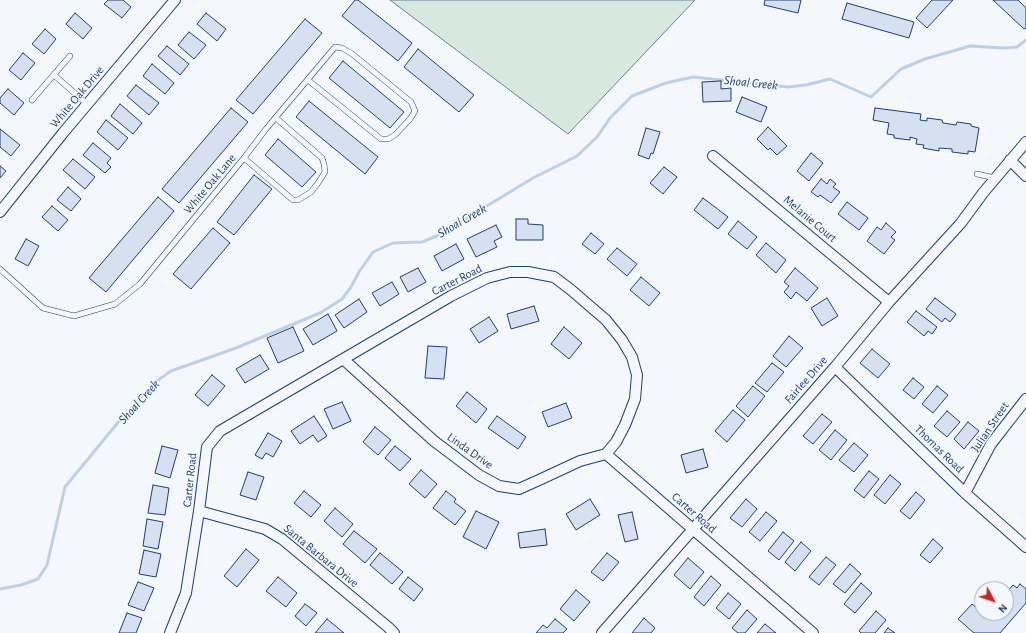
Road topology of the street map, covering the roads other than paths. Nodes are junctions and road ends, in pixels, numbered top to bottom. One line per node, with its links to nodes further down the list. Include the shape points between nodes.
1 (175, 0): 6 (street, White Oak Drive)
2 (70, 56): 3 (lane)
3 (54, 75): 5 (lane); 6 (lane)
4 (308, 80): 4 (lane, White Oak Lane, via 381,139 395,135 415,111 411,102 342,48 335,47); 7 (lane, White Oak Lane)
5 (32, 100)
6 (87, 104): 15 (street, White Oak Drive)
7 (276, 118): 10 (lane, White Oak Lane); 10 (lane, via 322,158 325,172 311,192 298,200 293,200)
8 (1026, 142): 11 (street, Fairlee Drive)
9 (714, 156): 17 (street, Melanie Court)
10 (244, 158): 16 (lane, White Oak Lane, via 140,284 115,304 74,316 43,308)
11 (1010, 160): 13 (street); 14 (street, Fairlee Drive)
12 (977, 174): 14 (lane)
13 (1026, 176)
14 (995, 178): 17 (street, Fairlee Drive, via 961,223)
15 (0, 212)
16 (0, 269)
17 (889, 302): 19 (street, Fairlee Drive)
18 (343, 359): 21 (street, Linda Drive, via 434,441 479,475 499,486 519,489 580,461); 21 (street, Carter Road, via 487,278 510,272 528,272 554,277 606,320 632,357 637,375 635,399 616,442); 23 (street, Carter Road, via 220,431 207,447)
19 (835, 367): 22 (street, Thomas Road); 24 (street, Fairlee Drive)
20 (1026, 399): 22 (street, Julian Street, via 991,444)
21 (606, 454): 24 (street, Carter Road)
22 (966, 493): 25 (street, Thomas Road)
23 (199, 511): 26 (street, Carter Road, via 186,593); 27 (street, Santa Barbara Drive, via 264,529 282,539)
24 (693, 529): 28 (street, Fairlee Drive); 29 (street, Carter Road)
25 (1026, 547)
26 (170, 633)
27 (394, 633)
28 (602, 633)
29 (812, 633)

